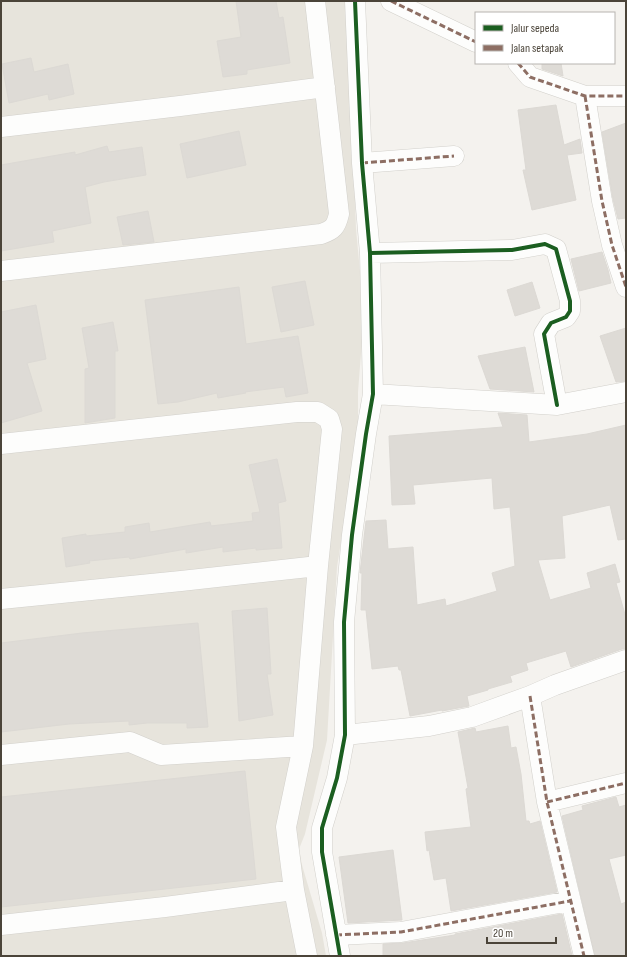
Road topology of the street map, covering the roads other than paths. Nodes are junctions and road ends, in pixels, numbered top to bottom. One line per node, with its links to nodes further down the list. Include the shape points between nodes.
1 (315, 1): 6 (street)
2 (355, 1): 11 (street)
3 (391, 1): 4 (street)
4 (475, 42)
5 (519, 64): 7 (street, via 530,77)
6 (325, 86): 9 (street); 13 (street, via 338,214 337,222 332,229 321,234)
7 (586, 96): 8 (street); 14 (street, via 602,201 612,245)
8 (626, 96)
9 (1, 127)
10 (454, 156): 11 (street)
11 (362, 163): 12 (street)
12 (370, 254): 16 (street); 17 (street, via 512,250 546,244 556,249 570,301 570,311 566,317 551,323 544,334)
13 (1, 271)
14 (626, 287)
15 (626, 392): 17 (street)
16 (373, 394): 17 (street); 23 (street, via 352,535 344,622)
17 (557, 405)
18 (1, 444): 19 (street, via 297,412 318,412 329,419 332,429)
19 (318, 566): 20 (street); 24 (street)
20 (1, 599)
21 (626, 660): 22 (street)
22 (530, 696): 23 (street, via 472,717 429,726); 27 (street)
23 (345, 735): 31 (street, via 337,778 322,828 322,852)
24 (303, 746): 25 (street, via 161,755 130,742); 28 (street, via 286,827)
25 (1, 755)
26 (626, 783): 27 (street)
27 (546, 802): 29 (street)
28 (294, 890): 30 (street); 32 (street)
29 (570, 901): 31 (street, via 401,932); 34 (street)
30 (1, 925)
31 (336, 935): 33 (street)
32 (307, 956)
33 (340, 956)
34 (584, 956)

